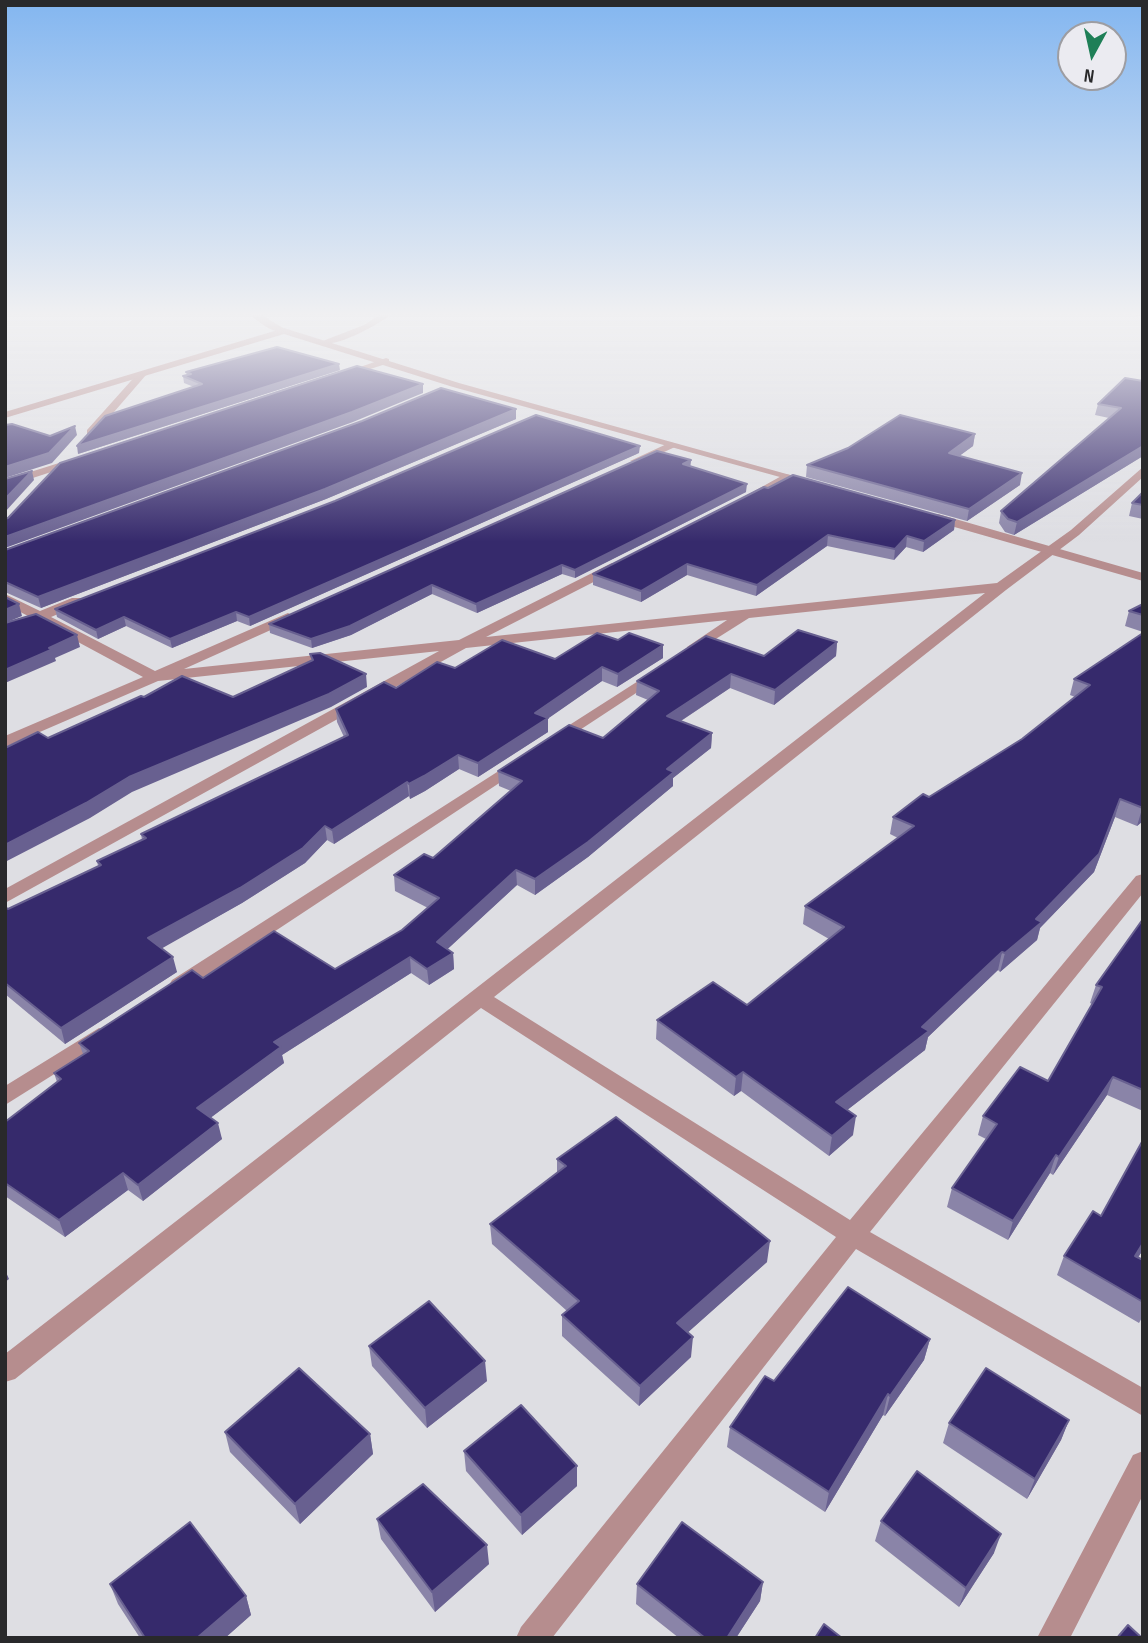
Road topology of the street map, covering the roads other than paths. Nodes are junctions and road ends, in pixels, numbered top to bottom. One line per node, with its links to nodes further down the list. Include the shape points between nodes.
1 (95, 389): 7 (street)
2 (129, 389): 11 (street)
3 (447, 389): 5 (street)
4 (469, 389): 6 (street)
5 (432, 395)
6 (548, 411): 8 (street); 9 (street)
7 (5, 415)
8 (522, 422)
9 (671, 445): 12 (street); 14 (street)
10 (88, 457): 11 (street)
11 (62, 465): 15 (street); 16 (street)
12 (621, 468)
13 (1143, 470): 20 (street)
14 (789, 476): 17 (street); 18 (street)
15 (5, 484)
16 (43, 485)
17 (829, 487)
18 (728, 508)
19 (921, 514): 20 (street)
20 (1052, 551): 22 (street); 23 (street)
21 (629, 558): 30 (street)
22 (1143, 577)
23 (1001, 587): 27 (street); 36 (street)
24 (88, 597): 28 (street)
25 (5, 598): 28 (street)
26 (306, 609): 31 (street)
27 (749, 612): 30 (street); 35 (street)
28 (37, 617): 29 (street); 31 (street)
29 (5, 630)
30 (457, 647): 31 (street); 34 (street)
31 (155, 677): 32 (street)
32 (5, 742)
33 (1143, 880): 39 (street)
34 (5, 897)
35 (164, 994)
36 (481, 998): 39 (street); 40 (street)
37 (119, 1023): 38 (street)
38 (5, 1097)
39 (853, 1235): 41 (street); 43 (street)
40 (5, 1370)
41 (1143, 1403)
42 (1143, 1465): 44 (street)
43 (532, 1638)
44 (1054, 1638)

